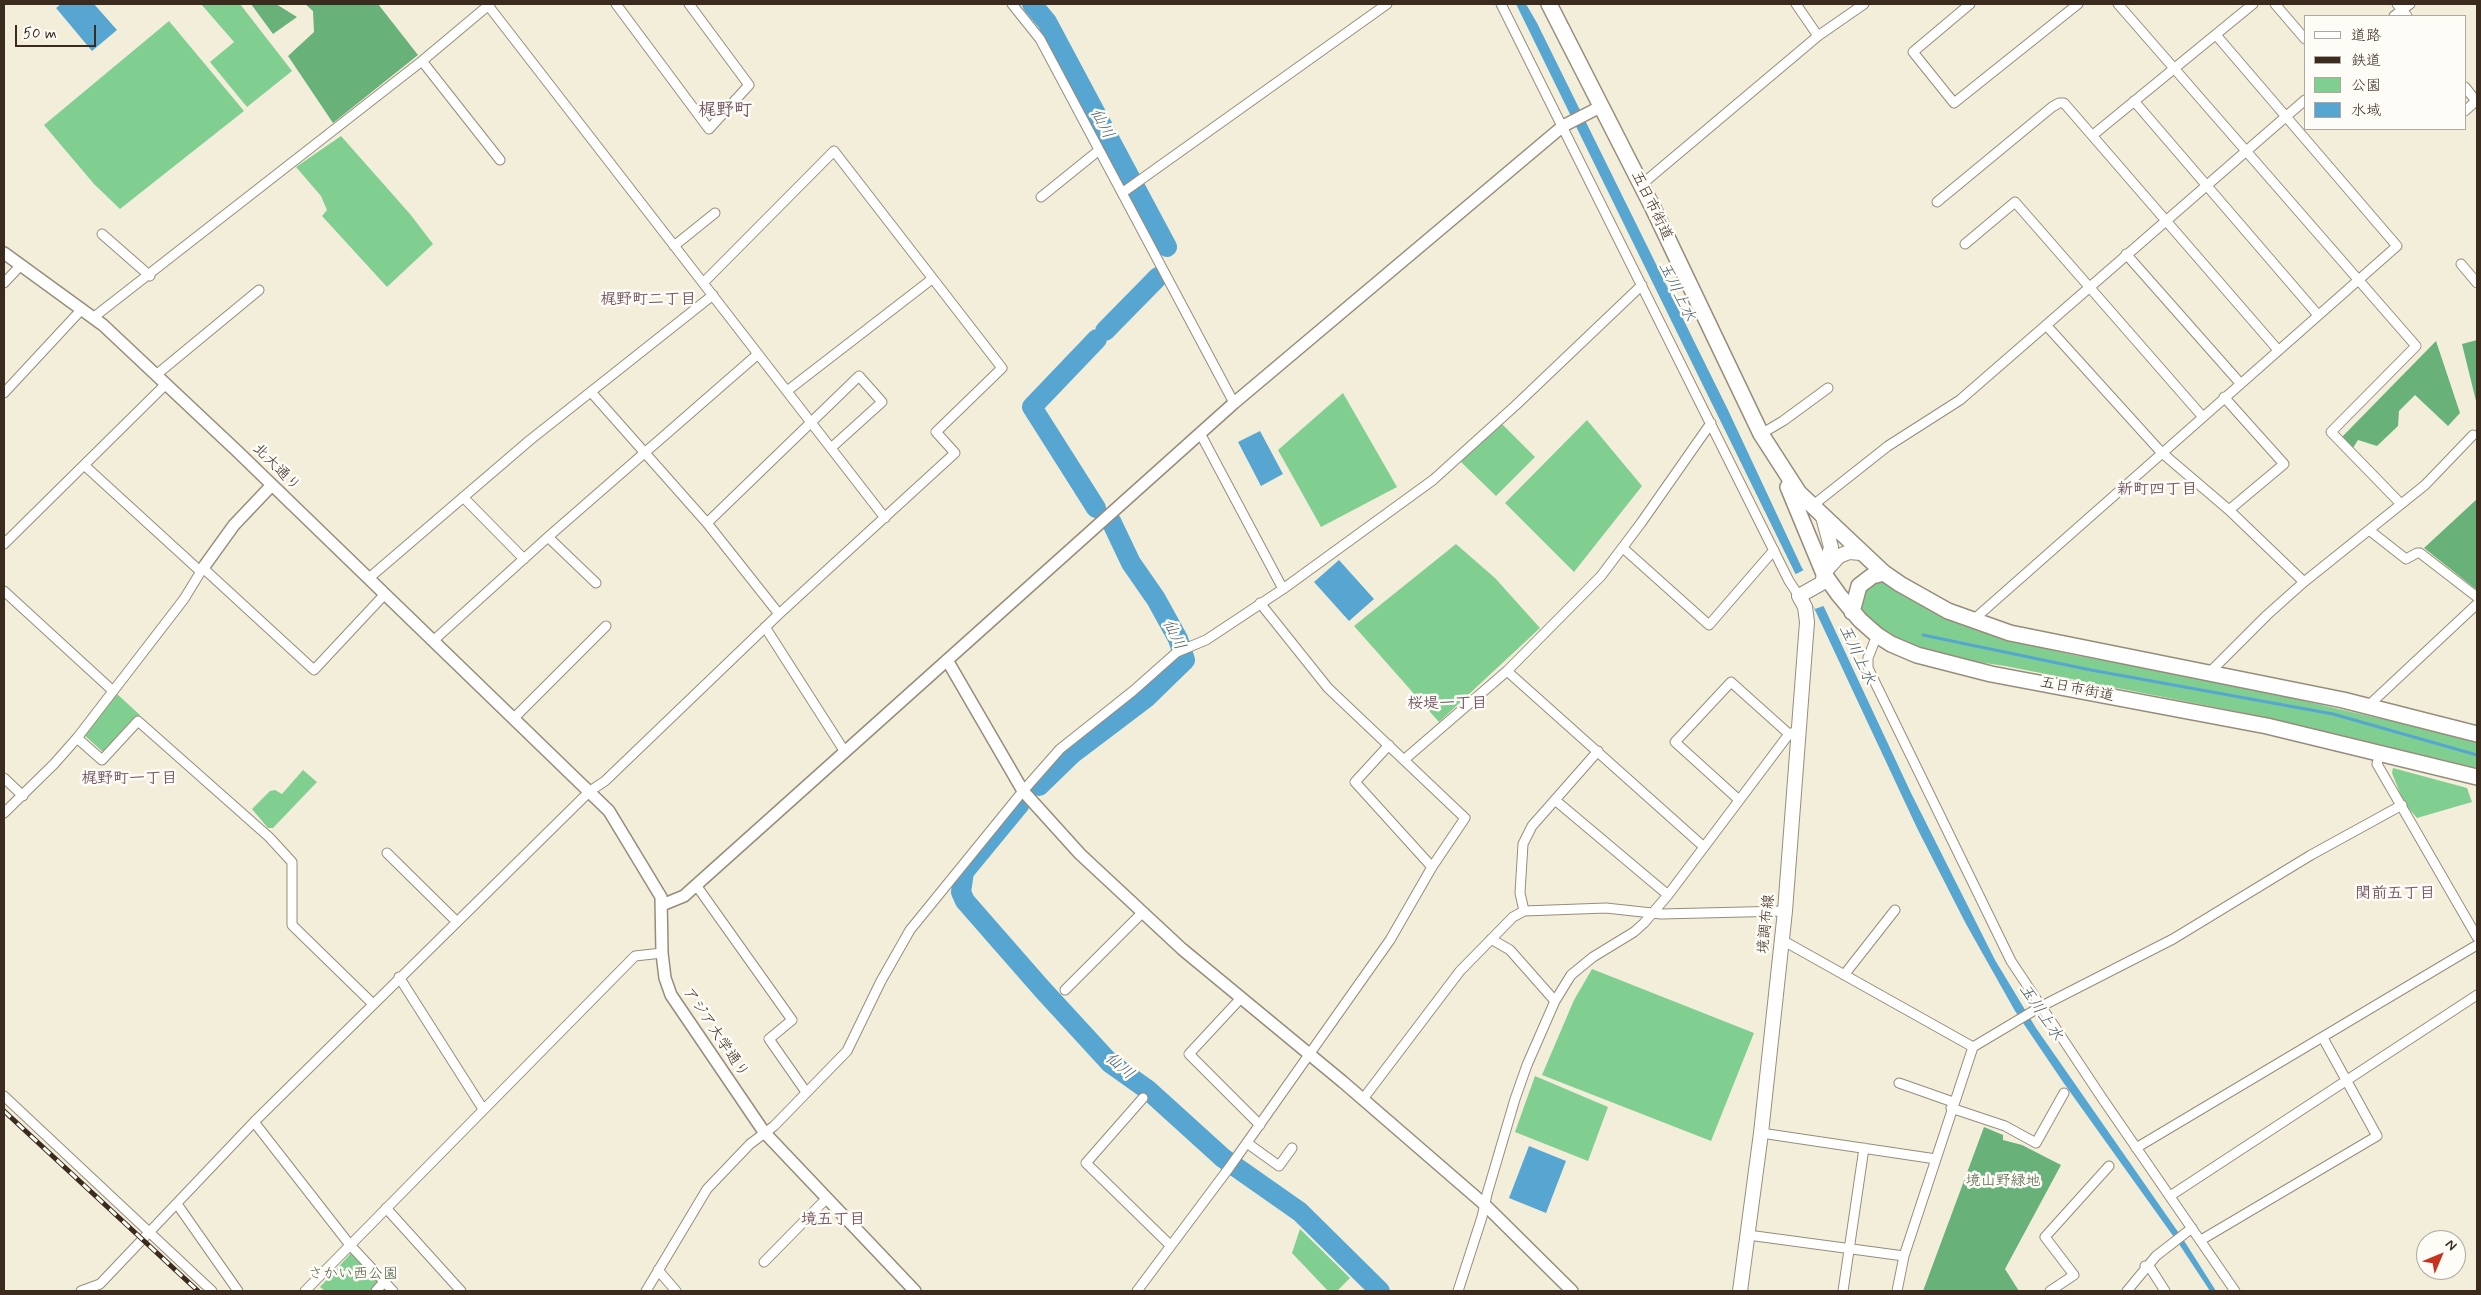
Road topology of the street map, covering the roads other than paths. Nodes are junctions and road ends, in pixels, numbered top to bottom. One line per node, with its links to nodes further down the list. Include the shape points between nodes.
1 (488, 4): 20 (street); 43 (street)
2 (616, 4): 3 (street, via 709,130 749,85)
3 (689, 4)
4 (1012, 4): 31 (street, via 1040,39)
5 (1387, 4): 36 (street)
6 (1501, 4): 29 (street)
7 (1549, 4): 26 (main road, 五日市街道)
8 (1796, 4): 18 (street)
9 (1864, 4): 18 (street)
10 (1970, 4): 11 (street, via 1913,52 1954,103)
11 (2078, 4)
12 (2118, 4): 21 (street)
13 (2252, 4): 17 (street)
14 (2275, 4): 19 (street)
15 (2410, 4): 16 (street)
16 (2402, 10)
17 (2216, 35): 21 (street); 28 (street)
18 (1818, 36): 34 (street)
19 (2304, 38)
20 (422, 60): 33 (street); 48 (street)
21 (2175, 69): 24 (street); 32 (street)
22 (2466, 88): 23 (street)
23 (2477, 100): 27 (street)
24 (2134, 101): 30 (street); 35 (street)
25 (2304, 101): 28 (street)
26 (1596, 109): 29 (street); 34 (main road, 五日市街道)
27 (2466, 110)
28 (2286, 117): 32 (street); 50 (street, via 2397,246)
29 (1565, 124): 54 (street); 72 (street)
30 (2093, 135): 38 (street, via 2064,103 2059,103); 40 (street)
31 (1098, 151): 36 (street); 37 (street)
32 (2246, 151): 35 (street); 50 (street)
33 (500, 160)
34 (1641, 185): 77 (main road, 五日市街道)
35 (2206, 185): 40 (street); 59 (street)
36 (1122, 193): 72 (street)
37 (1041, 197)
38 (1937, 202)
39 (715, 213): 43 (street)
40 (2167, 219): 45 (street); 62 (street)
41 (102, 234): 48 (street)
42 (1965, 244): 55 (street, via 2014,202)
43 (674, 246): 52 (street)
44 (4, 253): 47 (street, 北大通り)
45 (2126, 254): 55 (street); 65 (street)
46 (2460, 264): 53 (street)
47 (21, 265): 51 (street); 58 (street, 北大通り)
48 (150, 276): 60 (street)
49 (932, 279): 52 (street, via 834,151); 68 (street); 90 (street, via 1002,368 936,432 955,453)
50 (2358, 280): 59 (street); 86 (street, via 2416,346 2331,432)
51 (4, 283)
52 (703, 283): 57 (street)
53 (2477, 284)
54 (1642, 285): 75 (street); 105 (street, via 1433,480)
55 (2088, 288): 61 (street); 73 (street)
56 (259, 290): 64 (street)
57 (713, 295): 63 (street); 69 (street)
58 (82, 308): 60 (street, 北大通り); 70 (street)
59 (2318, 315): 62 (street)
60 (94, 317): 64 (street, 北大通り)
61 (2046, 325): 81 (street); 87 (street, via 1960,400 1888,446)
62 (2278, 350): 65 (street)
63 (758, 354): 68 (street); 80 (street)
64 (156, 375): 66 (street, 北大通り)
65 (2240, 383): 71 (street)
66 (165, 385): 83 (street); 84 (street, 北大通り)
67 (1828, 388): 77 (street)
68 (787, 391): 74 (street)
69 (590, 392): 80 (street); 85 (street)
70 (4, 393)
71 (2224, 397): 73 (street); 88 (street, via 2284,464)
72 (1234, 403): 76 (street)
73 (2202, 416): 81 (street)
74 (810, 422): 79 (street); 79 (street, via 860,376 882,402); 91 (street)
75 (1711, 423): 95 (street); 96 (street)
76 (1200, 433): 105 (street); 119 (street)
77 (1761, 434): 82 (main road, 五日市街道)
78 (2473, 435): 86 (street, via 2425,485)
79 (831, 448): 90 (street)
80 (645, 452): 91 (street); 93 (street)
81 (2161, 452): 88 (street); 114 (street)
82 (1778, 463): 87 (main road, 五日市街道); 102 (main road, 五日市街道)
83 (84, 465): 94 (street); 99 (street)
84 (272, 485): 99 (street, via 234,526); 101 (street, 北大通り)
85 (463, 498): 98 (street); 101 (street)
86 (2401, 504): 92 (street)
87 (1812, 506): 89 (main road, 五日市街道)
88 (2229, 510): 103 (street)
89 (1823, 517): 97 (main road, 五日市街道); 102 (main road, via 1831,547)
90 (885, 518): 113 (street)
91 (707, 523): 113 (street)
92 (2369, 530): 103 (street); 109 (street, via 2406,559 2420,553)
93 (548, 536): 98 (street); 104 (street)
94 (4, 544)
95 (1623, 548): 96 (street, via 1709,624); 120 (street, via 1595,582)
96 (1774, 550): 108 (street)
97 (1861, 552): 100 (main road, 五日市街道); 102 (main road, via 1839,556)
98 (524, 559): 118 (street)
99 (202, 570): 107 (street, via 314,670); 122 (street, via 184,599)
100 (1884, 573): 112 (main road, via 1872,576 1859,586); 114 (main road, 五日市街道, via 1925,599)
101 (369, 578): 107 (street, 北大通り)
102 (1823, 578): 108 (main road); 112 (main road, 五日市街道)
103 (2304, 582): 121 (street)
104 (596, 583)
105 (1283, 589): 110 (street)
106 (4, 591): 122 (street)
107 (385, 594): 118 (street, 北大通り)
108 (1801, 595): 125 (main road, 境調布線, via 1807,622)
109 (2477, 597)
110 (1260, 604): 128 (street, via 1328,688); 136 (street, via 1191,647 1177,652 1060,750)
111 (2477, 604): 123 (street)
112 (1852, 612): 117 (main road, 五日市街道)
113 (779, 614): 116 (street)
114 (1972, 621): 121 (main road, 五日市街道, via 2045,642)
115 (606, 626): 124 (street)
116 (765, 627): 130 (street); 135 (street, via 605,781)
117 (1877, 634): 131 (main road, 五日市街道, via 1917,655 1956,667 2268,726); 166 (street, via 1868,658 1868,668)
118 (434, 640): 124 (street, 北大通り)
119 (947, 660): 130 (street); 136 (street)
120 (1507, 671): 129 (street); 132 (street)
121 (2210, 672): 123 (main road, 五日市街道)
122 (112, 690): 127 (street)
123 (2368, 706): 126 (main road, 五日市街道)
124 (514, 718): 135 (street, アジア大学通り)
125 (1794, 732): 139 (street); 139 (street, via 1731,682 1675,742); 150 (main road, 境調布線)
126 (2477, 734)
127 (77, 738): 137 (street); 165 (street, via 102,760 138,721 244,814 292,862 292,925)
128 (1389, 745): 132 (street); 144 (street, via 1355,782)
129 (1598, 751): 138 (street); 142 (street)
130 (845, 752): 145 (street)
131 (2380, 752): 133 (main road, 五日市街道); 140 (street, via 2377,764)
132 (1405, 759): 144 (street, via 1465,818)
133 (2477, 777)
134 (4, 778): 137 (street)
135 (590, 791): 147 (street, アジア大学通り, via 624,834 656,887); 153 (street)
136 (1023, 791): 151 (street, via 1080,854); 172 (street, via 910,930 847,1051)
137 (23, 796): 141 (street)
138 (1555, 800): 146 (street); 149 (street, via 1532,826 1523,844 1520,893)
139 (1739, 800): 142 (street)
140 (2402, 805): 154 (street); 166 (street, via 2311,855 2173,939)
141 (4, 813)
142 (1704, 847): 146 (street)
143 (387, 853): 153 (street)
144 (1432, 867): 169 (street, via 1390,940)
145 (696, 885): 147 (street, via 677,901); 172 (street, via 792,1020 769,1039)
146 (1668, 895): 152 (street)
147 (662, 905): 158 (street, アジア大学通り)
148 (1894, 910): 159 (street)
149 (1524, 911): 152 (street, via 1606,908); 155 (street)
150 (1785, 911): 152 (street); 156 (main road, 境調布線)
151 (1142, 913): 161 (street); 163 (street)
152 (1657, 913): 164 (street, via 1571,975)
153 (456, 921): 160 (street)
154 (2477, 937)
155 (1491, 938): 164 (street, via 1510,950); 176 (street, via 1460,971)
156 (1782, 940): 159 (street); 182 (main road, 境調布線)
157 (2477, 945): 167 (street)
158 (662, 953): 178 (street, via 635,956); 181 (street, アジア大学通り, via 671,995)
159 (1844, 975): 168 (street)
160 (399, 978): 165 (street); 178 (street)
161 (1065, 990)
162 (2477, 995): 171 (street)
163 (1241, 998): 169 (street); 180 (street, via 1189,1054)
164 (1555, 1001): 192 (street, via 1521,1082)
165 (374, 1004): 179 (street)
166 (2036, 1009): 168 (street); 186 (street)
167 (2323, 1038): 171 (street); 186 (street)
168 (1973, 1047): 177 (street)
169 (1309, 1054): 176 (street); 180 (street)
170 (1899, 1083): 177 (street)
171 (2346, 1083): 189 (street); 197 (street, via 2378,1136)
172 (806, 1092): 181 (street, via 774,1126)
173 (2064, 1093): 177 (street, via 2036,1143 2005,1126)
174 (4, 1096): 195 (street)
175 (1143, 1098): 199 (street, via 1086,1164)
176 (1363, 1099): 192 (street)
177 (1952, 1105): 187 (street)
178 (483, 1109): 193 (street)
179 (254, 1122): 191 (street); 198 (street)
180 (1260, 1125): 183 (street)
181 (764, 1132): 190 (street, アジア大学通り); 204 (street, via 706,1189)
182 (1761, 1133): 185 (street); 196 (main road, 境調布線)
183 (1247, 1144): 184 (street, via 1279,1166); 199 (street)
184 (1292, 1148)
185 (1864, 1148): 187 (street); 200 (street)
186 (2136, 1148): 189 (street)
187 (1936, 1158): 201 (street)
188 (2109, 1166): 222 (street, via 2045,1237 2074,1275)
189 (2170, 1196): 194 (street)
190 (826, 1199): 202 (street); 215 (street, アジア大学通り)
191 (177, 1204): 195 (street); 208 (street)
192 (1484, 1204): 217 (street); 218 (street)
193 (386, 1208): 198 (street); 212 (street)
194 (2192, 1228): 197 (street); 203 (street)
195 (149, 1232): 206 (street, via 100,1284); 207 (street)
196 (1748, 1235): 200 (street); 219 (main road, 境調布線)
197 (2201, 1240): 225 (street)
198 (350, 1245): 205 (street); 209 (street)
199 (1170, 1245): 216 (street)
200 (1849, 1249): 201 (street); 220 (street)
201 (1904, 1256): 221 (street)
202 (764, 1262)
203 (2145, 1266): 223 (street); 224 (street)
204 (658, 1270): 213 (street); 214 (street)
205 (384, 1282): 210 (street); 211 (street)
206 (81, 1291)
207 (212, 1291)
208 (238, 1291)
209 (305, 1291)
210 (376, 1291)
211 (393, 1291)
212 (461, 1291)
213 (646, 1291)
214 (676, 1291)
215 (915, 1291)
216 (1137, 1291)
217 (1458, 1291)
218 (1572, 1291)
219 (1740, 1291)
220 (1843, 1291)
221 (1897, 1291)
222 (2050, 1291)
223 (2127, 1291)
224 (2165, 1291)
225 (2235, 1291)

